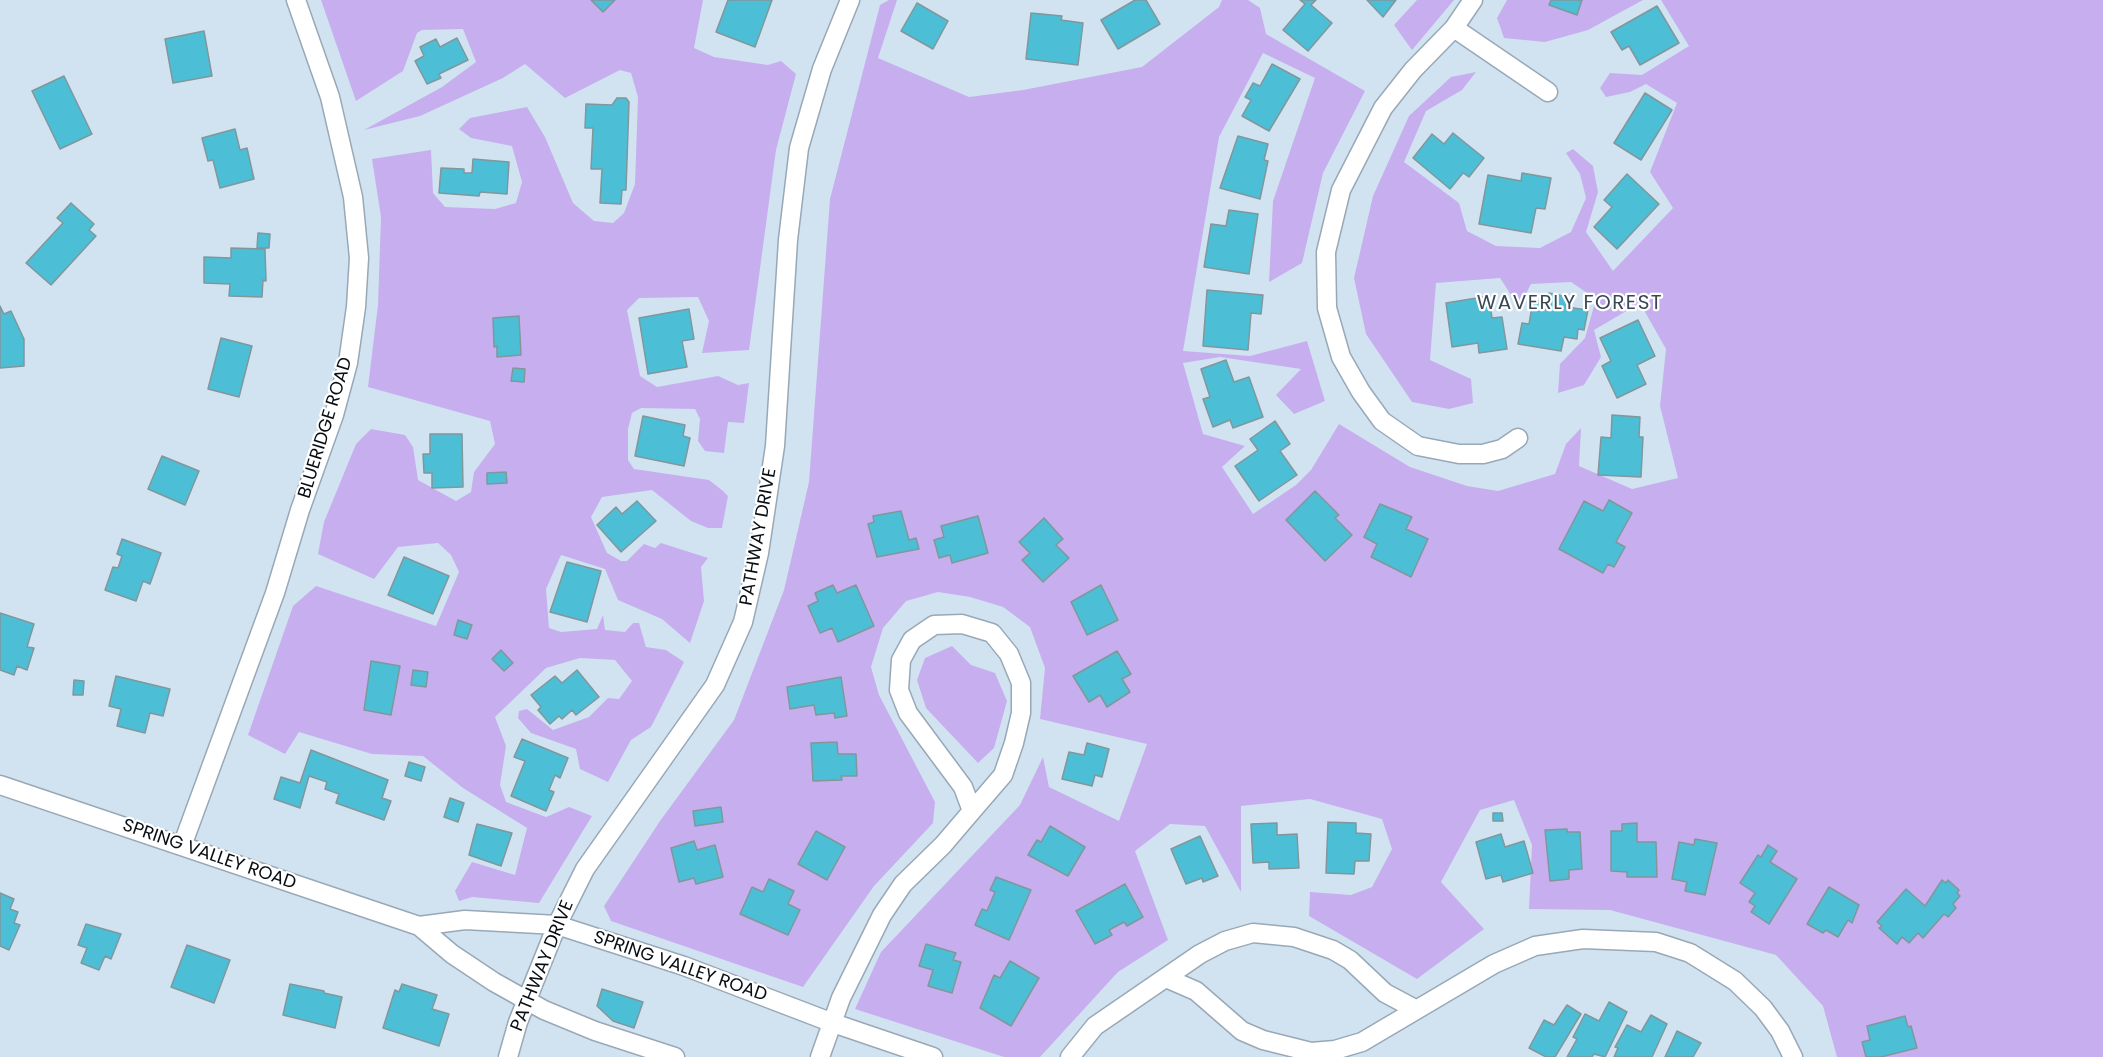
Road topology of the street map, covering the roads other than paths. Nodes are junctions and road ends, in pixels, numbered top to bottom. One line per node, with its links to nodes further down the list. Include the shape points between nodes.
1 (296, 0): 9 (street, BLUERIDGE ROAD, via 330,97 353,196 359,258 356,307 348,363 334,416 275,593)
2 (849, 0): 11 (street, PATHWAY DRIVE, via 822,69 799,148 788,240 775,446 759,553 743,622 715,685 585,869)
3 (1473, 0): 4 (street)
4 (1454, 28): 5 (street); 6 (street, via 1383,108 1341,190 1326,252 1327,308 1341,357 1361,392 1383,421 1418,446 1483,454 1502,449)
5 (1548, 92)
6 (1518, 438)
7 (0, 785): 9 (street, SPRING VALLEY ROAD)
8 (972, 811): 8 (street, via 1003,775 1021,713 1021,683 1009,654 992,633 962,624 934,626 912,640 901,660 899,690 908,712 963,786); 15 (street, via 903,884 882,915 866,943)
9 (182, 846): 10 (street, SPRING VALLEY ROAD)
10 (419, 926): 11 (street, SPRING VALLEY ROAD, via 465,920); 13 (street, SPRING VALLEY ROAD, via 452,954)
11 (557, 926): 13 (street, PATHWAY DRIVE); 15 (street, SPRING VALLEY ROAD, via 684,966)
12 (1166, 978): 14 (street, via 1196,992 1242,1031 1311,1052 1362,1042); 14 (street, via 1225,940 1253,933 1278,935 1333,950 1350,960 1384,993); 20 (street, via 1095,1026)
13 (527, 1000): 16 (street, PATHWAY DRIVE); 17 (street, SPRING VALLEY ROAD, via 595,1031)
14 (1415, 1009): 21 (street, via 1494,964 1535,946 1583,939 1656,942 1690,953 1735,981 1763,1008)
15 (833, 1023): 18 (street); 19 (street, SPRING VALLEY ROAD)
16 (508, 1057)
17 (675, 1057)
18 (820, 1057)
19 (933, 1057)
20 (1070, 1057)
21 (1793, 1057)

